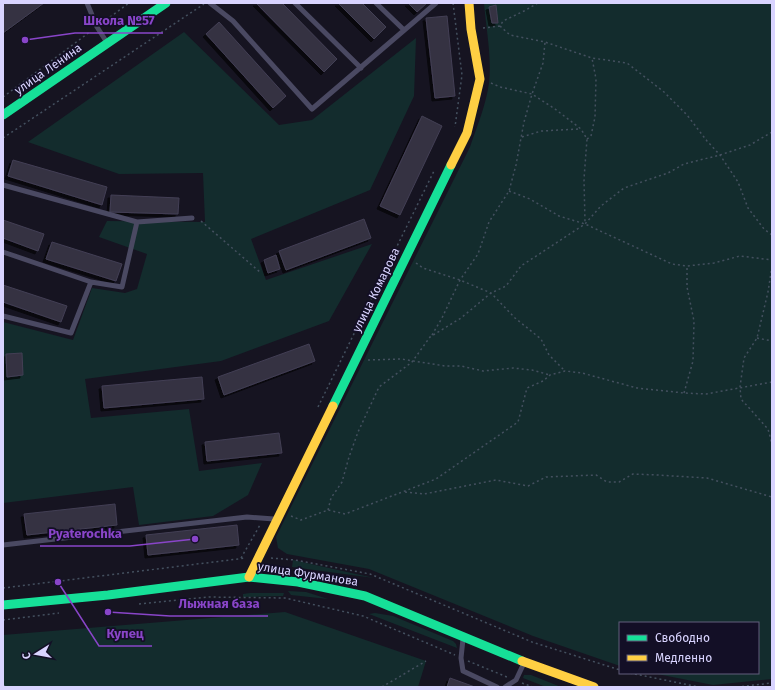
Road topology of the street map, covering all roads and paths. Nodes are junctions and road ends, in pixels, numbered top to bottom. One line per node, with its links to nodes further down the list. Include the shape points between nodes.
1 (87, 3): 13 (lane)
2 (129, 3): 13 (path)
3 (166, 3): 17 (main road, улица Ленина)
4 (206, 3): 28 (path)
5 (210, 3): 19 (lane, via 233,21 312,109)
6 (295, 3): 19 (lane)
7 (376, 3): 15 (lane)
8 (436, 3): 15 (lane)
9 (453, 3): 24 (path, via 462,74)
10 (469, 3): 14 (main road, улица Комарова)
11 (538, 3): 12 (path, via 503,20)
12 (500, 26): 14 (path); 16 (path, via 510,35)
13 (97, 27): 17 (lane); 22 (path)
14 (471, 29): 20 (main road, улица Комарова)
15 (404, 30): 19 (lane)
16 (545, 42): 18 (path); 21 (path, via 544,63)
17 (107, 43): 23 (main road, улица Ленина)
18 (592, 58): 29 (path, via 596,79 595,117 591,136); 30 (path, via 627,63 664,92)
19 (361, 68)
20 (480, 79): 21 (path, via 500,87); 40 (main road, улица Комарова, via 467,133)
21 (532, 94): 25 (path); 27 (path)
22 (3, 97)
23 (3, 115)
24 (455, 129)
25 (581, 129): 27 (path, via 541,131); 29 (path)
26 (772, 132): 30 (path, via 750,145)
27 (522, 137): 33 (path)
28 (3, 138)
29 (587, 140): 37 (path, via 584,179)
30 (720, 155): 37 (path, via 684,164 668,173 624,188 601,206); 38 (path, via 738,182 748,208)
31 (435, 169): 59 (path)
32 (3, 185): 36 (lane)
33 (508, 191): 37 (path, via 530,199 559,216); 45 (path, via 489,222 478,254)
34 (192, 218): 36 (lane)
35 (201, 221): 44 (path)
36 (137, 222): 46 (lane, via 122,287)
37 (585, 224): 42 (path, via 672,264); 47 (path, via 521,266 506,286)
38 (772, 235)
39 (3, 252): 46 (lane)
40 (406, 257): 45 (path, via 423,268); 52 (main road, улица Комарова)
41 (772, 260): 42 (path, via 740,256 714,263)
42 (687, 266): 58 (path, via 687,287 694,321 693,361)
43 (772, 266): 50 (path)
44 (260, 273)
45 (460, 280): 47 (path); 49 (path)
46 (91, 282): 48 (lane, via 71,333)
47 (491, 293): 49 (path, via 461,318); 54 (path, via 515,318 541,339 549,355)
48 (3, 316)
49 (430, 337): 53 (path)
50 (757, 338): 51 (path); 57 (path, via 744,358)
51 (772, 341)
52 (355, 361): 53 (path); 64 (main road, улица Комарова)
53 (412, 362): 55 (path, via 461,366 483,371 513,368); 63 (path, via 379,387 358,432 342,482 331,498)
54 (565, 371): 55 (path); 58 (path, via 637,388)
55 (550, 375): 61 (path, via 527,388 518,422 436,478)
56 (772, 382): 57 (path)
57 (740, 387): 58 (path, via 706,394); 60 (path, via 741,399 768,429)
58 (684, 393)
59 (315, 413)
60 (772, 444)
61 (404, 492): 62 (path, via 424,494 496,480 528,486 546,477 596,475 607,482 619,482 633,474 707,478); 63 (path, via 345,514)
62 (772, 497)
63 (328, 510): 64 (path, via 301,520)
64 (279, 515): 65 (lane); 68 (main road, улица Комарова)
65 (263, 518): 66 (lane, via 247,517); 67 (path)
66 (3, 545)
67 (240, 558): 68 (path); 70 (path)
68 (258, 558): 69 (main road, улица Комарова); 77 (path, via 295,560 370,574 532,642)
69 (249, 577): 72 (main road, улица Фурманова); 73 (main road, улица Фурманова, via 298,582 365,596)
70 (3, 588)
71 (138, 604): 74 (path, via 208,597 285,598 362,616)
72 (3, 605)
73 (463, 638): 74 (lane); 76 (main road, улица Фурманова)
74 (461, 658): 79 (path); 84 (lane, via 463,671)
75 (426, 661): 83 (path)
76 (524, 662): 79 (lane); 87 (main road, улица Фурманова)
77 (619, 670)
78 (635, 674): 88 (path)
79 (516, 680): 85 (lane); 86 (path)
80 (772, 683): 89 (path)
81 (3, 685): 82 (path)
82 (7, 687)
83 (382, 687)
84 (497, 687)
85 (505, 687)
86 (533, 687)
87 (594, 687)
88 (699, 687)
89 (737, 687)

